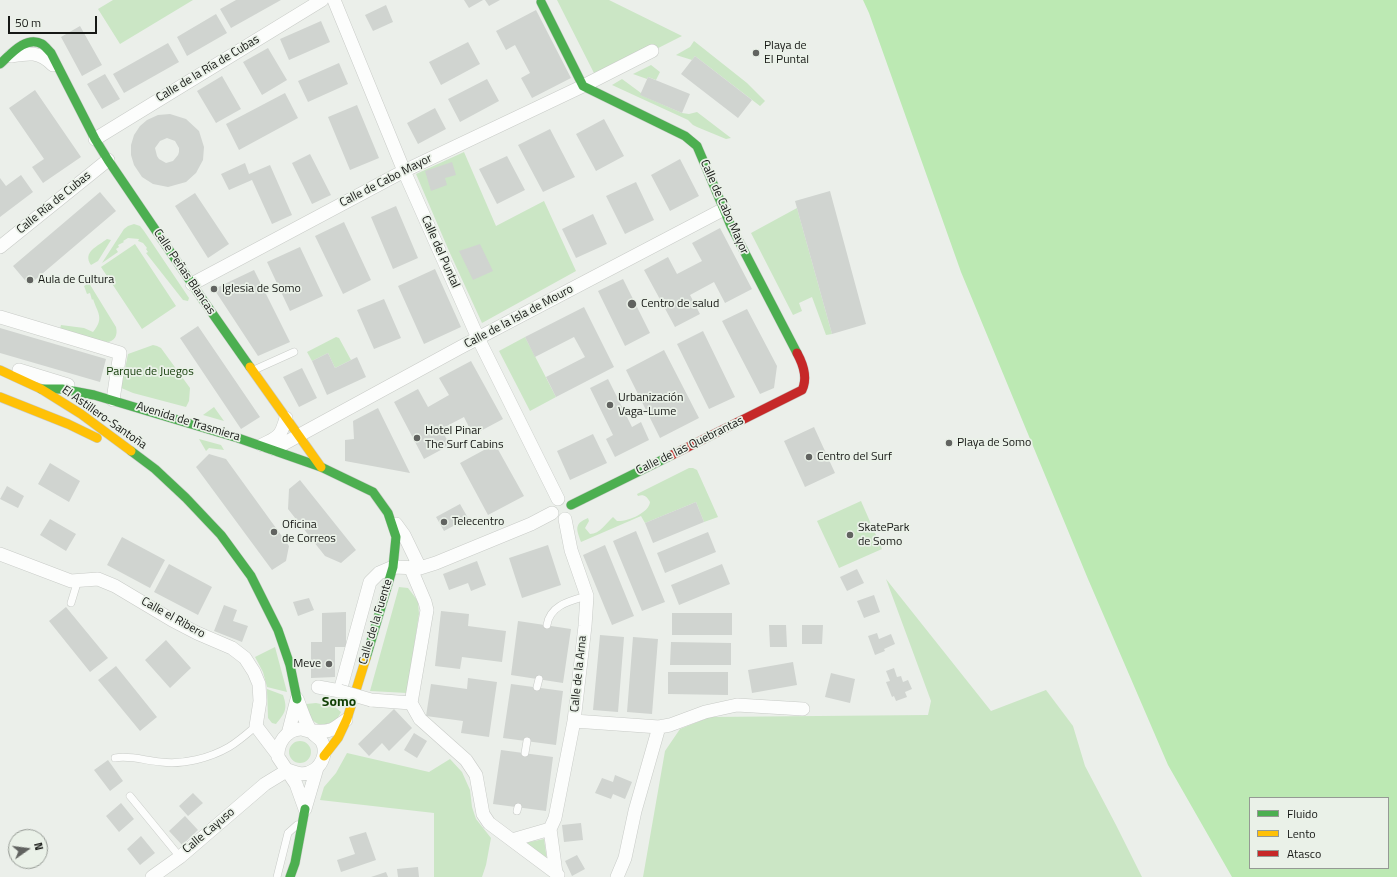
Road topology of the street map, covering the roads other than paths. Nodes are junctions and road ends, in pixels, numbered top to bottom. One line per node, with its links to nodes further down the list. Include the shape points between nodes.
1 (322, 0): 8 (street, Calle de la Ría de Cubas)
2 (334, 0): 10 (street, Calle del Puntal)
3 (541, 2): 7 (street)
4 (652, 51): 7 (street, Calle de Cabo Mayor)
5 (4, 60): 6 (street, Calle Peñas Blancas, via 37,54 46,58)
6 (58, 70): 8 (street, Calle Peñas Blancas)
7 (583, 86): 10 (street, Calle de Cabo Mayor); 11 (street, Calle de Cabo Mayor, via 685,136 697,146)
8 (95, 139): 9 (street, Calle Peñas Blancas)
9 (108, 160): 12 (street, Calle Ría de Cubas); 13 (street, Calle Peñas Blancas)
10 (404, 171): 13 (street, Calle de Cabo Mayor); 15 (street, Calle del Puntal)
11 (724, 209): 15 (street, Calle de la Isla de Mouro); 19 (street, Calle de Cabo Mayor, via 800,359)
12 (0, 247)
13 (192, 284): 18 (street, Calle Peñas Blancas)
14 (0, 317): 24 (street, via 120,354)
15 (478, 338): 26 (street, Calle de la Isla de Mouro); 32 (street, Calle del Puntal)
16 (294, 352): 18 (lane)
17 (0, 369): 20 (street, El Astillero-Santoña); 22 (street, Avenida de Trasmiera, via 16,370 55,380)
18 (252, 370): 25 (street, Calle Peñas Blancas)
19 (805, 384): 33 (street, Calle de las Quebrantas, via 802,390)
20 (41, 389): 21 (street, via 15,395); 22 (street, Avenida de Trasmiera, via 62,389); 31 (street, El Astillero-Santoña, via 81,414 155,469)
21 (0, 393)
22 (94, 395): 24 (street, Avenida de Trasmiera)
23 (0, 397): 31 (street, El Astillero-Santoña, via 94,436 150,471)
24 (113, 400): 28 (street, Avenida de Trasmiera)
25 (286, 418): 27 (street, Calle Peñas Blancas); 28 (street, via 282,431)
26 (314, 427): 27 (street, Calle de la Isla de Mouro); 29 (street, via 310,438)
27 (299, 435): 28 (street, Calle de la Isla de Mouro); 29 (street, Calle Peñas Blancas)
28 (268, 447): 30 (street, Avenida de Trasmiera)
29 (310, 451): 30 (street, Calle Peñas Blancas)
30 (321, 466): 34 (street, Avenida de Trasmiera, via 373,492)
31 (186, 498): 48 (street, El Astillero-Santoña, via 221,535 251,576 278,630 290,665)
32 (558, 499): 33 (street, via 564,499); 35 (street, via 553,504)
33 (571, 505): 36 (street, via 572,512)
34 (388, 513): 38 (street, Avenida de Trasmiera, via 396,537); 39 (street, via 404,535)
35 (552, 513): 36 (street, via 559,519); 39 (street, via 531,524)
36 (565, 519): 41 (street, Calle de la Arna, via 571,550)
37 (0, 554): 40 (street, Calle el Ribero, via 71,580)
38 (393, 567): 39 (street); 47 (street, Calle de la Fuente, via 379,573 370,582); 51 (street, Calle de la Fuente)
39 (416, 568): 49 (street, via 427,610)
40 (78, 580): 42 (lane); 53 (street, Calle el Ribero, via 98,579 115,586 172,620 232,648 245,658 259,684 260,701)
41 (587, 596): 43 (lane, via 553,610); 52 (street, Calle de la Arna)
42 (71, 603)
43 (547, 625)
44 (539, 679): 46 (lane)
45 (318, 687): 47 (street)
46 (537, 688)
47 (340, 691): 49 (street, bridge, via 371,700)
48 (297, 699): 55 (street); 56 (street)
49 (411, 703): 68 (street, via 420,719 466,760 476,775 483,814 489,823)
50 (803, 709): 54 (street, via 737,705)
51 (347, 719): 55 (street, via 330,730); 60 (street, Calle de la Fuente, via 338,738)
52 (574, 721): 54 (street); 67 (street, Calle de la Arna, via 555,818)
53 (256, 726): 56 (street); 59 (street); 61 (lane, via 230,747 194,760 162,763 124,756)
54 (659, 727): 74 (street, via 635,811 625,858)
55 (310, 731): 56 (street, via 301,729); 60 (street, via 321,741)
56 (288, 734): 59 (street, via 282,739)
57 (527, 741): 58 (lane)
58 (525, 753)
59 (278, 756): 63 (street); 64 (street)
60 (324, 756): 62 (street)
61 (115, 758)
62 (317, 768): 63 (street, via 303,774); 66 (street)
63 (288, 770): 64 (street); 66 (street, via 296,784)
64 (265, 784): 69 (street, Calle Cayuso)
65 (130, 796): 69 (lane)
66 (304, 814): 72 (lane, via 288,833); 73 (street)
67 (550, 829): 68 (street); 70 (street, Calle de la Arna)
68 (512, 840): 70 (street)
69 (180, 857): 71 (street, Calle Cayuso)
70 (557, 875)
71 (152, 877)
72 (277, 877)
73 (290, 877)
74 (617, 877)

